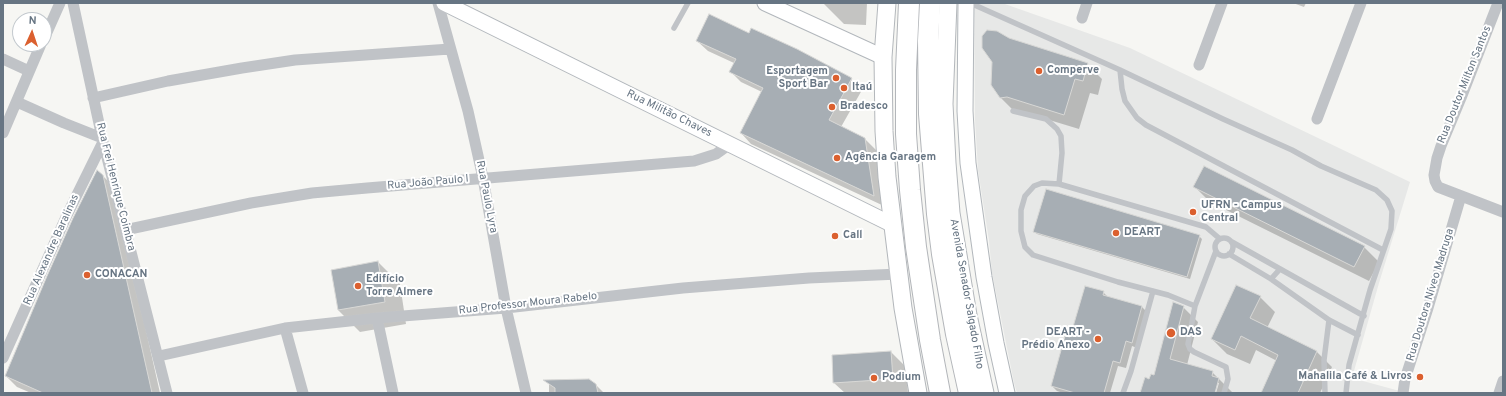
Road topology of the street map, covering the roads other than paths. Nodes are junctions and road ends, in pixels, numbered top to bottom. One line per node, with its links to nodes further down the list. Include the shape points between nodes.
1 (60, 3): 18 (street)
2 (72, 3): 27 (street, Rua Frei Henrique Coimbra)
3 (438, 3): 20 (street, Rua Paulo Lyra)
4 (444, 3): 33 (main road, Rua Militão Chaves)
5 (688, 3): 19 (lane)
6 (765, 3): 22 (main road)
7 (888, 3): 22 (main road)
8 (909, 3): 64 (highway, via 906,127 910,190 916,247)
9 (930, 3): 65 (highway, Avenida Senador Salgado Filho, via 929,114 937,206 942,254)
10 (948, 3): 66 (main road, Avenida Senador Salgado Filho, via 944,104 951,213 968,315)
11 (966, 3): 67 (main road, via 965,110 968,163 984,277)
12 (970, 3): 25 (lane)
13 (1087, 3): 17 (street)
14 (1222, 3): 24 (street)
15 (1361, 3): 30 (street)
16 (1498, 3): 36 (street, Rua Doutor Milton Santos, via 1441,146 1435,168 1434,181 1438,187)
17 (1082, 18)
18 (52, 21)
19 (674, 28)
20 (450, 49): 27 (street, via 295,60 168,81); 34 (street, Rua Paulo Lyra, via 468,111)
21 (38, 52): 26 (street)
22 (883, 57): 38 (main road, via 884,131)
23 (3, 59): 26 (street)
24 (1199, 65)
25 (1120, 70): 42 (lane, via 1125,101 1137,118 1146,125); 42 (lane, via 1376,190 1387,200 1392,211 1391,228)
26 (29, 71): 28 (street)
27 (93, 98): 32 (street, Rua Frei Henrique Coimbra)
28 (17, 102): 31 (street); 32 (street)
29 (1013, 111): 35 (lane, via 1046,119 1061,136)
30 (1317, 119)
31 (3, 133)
32 (102, 140): 39 (street, Rua Frei Henrique Coimbra); 57 (street, Rua Alexandre Baralinas)
33 (730, 144): 34 (street, Rua João Paulo I, via 716,154 694,161); 38 (main road, Rua Militão Chaves)
34 (483, 178): 39 (street, Rua João Paulo I, via 304,195 250,203); 50 (street, Rua Paulo Lyra)
35 (1059, 184): 40 (lane, via 1206,227); 48 (lane, via 1042,183 1034,186 1025,196 1021,210 1021,231 1025,247 1040,258)
36 (1461, 196): 37 (street); 72 (street, Rua Doutora Níveo Madruga, via 1405,379)
37 (1503, 212)
38 (893, 225): 46 (main road)
39 (125, 230): 56 (street, Rua Frei Henrique Coimbra)
40 (1220, 239): 41 (lane, via 1227,238); 43 (lane, via 1215,246)
41 (1232, 242): 44 (lane, via 1232,251); 45 (lane)
42 (1383, 250): 51 (lane)
43 (1216, 251): 44 (lane, via 1224,256); 49 (lane)
44 (1229, 254): 47 (lane)
45 (1280, 269): 47 (lane); 51 (lane)
46 (899, 274): 50 (street, Rua Professor Moura Rabelo, via 683,288); 63 (main road)
47 (1271, 278): 53 (lane)
48 (1153, 291): 49 (lane); 68 (lane)
49 (1196, 306): 69 (lane, via 1189,347 1194,352 1226,367 1228,379)
50 (506, 308): 52 (street, Rua Professor Moura Rabelo); 62 (street, Rua Paulo Lyra)
51 (1364, 316): 55 (lane)
52 (378, 318): 54 (street, Rua Professor Moura Rabelo); 61 (street)
53 (1329, 320): 55 (lane); 70 (lane, via 1324,360)
54 (285, 328): 56 (street, Rua Professor Moura Rabelo); 60 (street)
55 (1358, 335): 71 (lane, via 1349,365)
56 (159, 356): 59 (street, Rua Frei Henrique Coimbra)
57 (3, 358)
58 (1503, 381): 73 (street)
59 (167, 393)
60 (303, 393)
61 (393, 393)
62 (526, 393)
63 (918, 393)
64 (940, 393)
65 (969, 393)
66 (985, 393)
67 (1007, 393)
68 (1123, 393)
69 (1224, 393)
70 (1325, 393)
71 (1346, 393)
72 (1403, 393)
73 (1499, 393)

